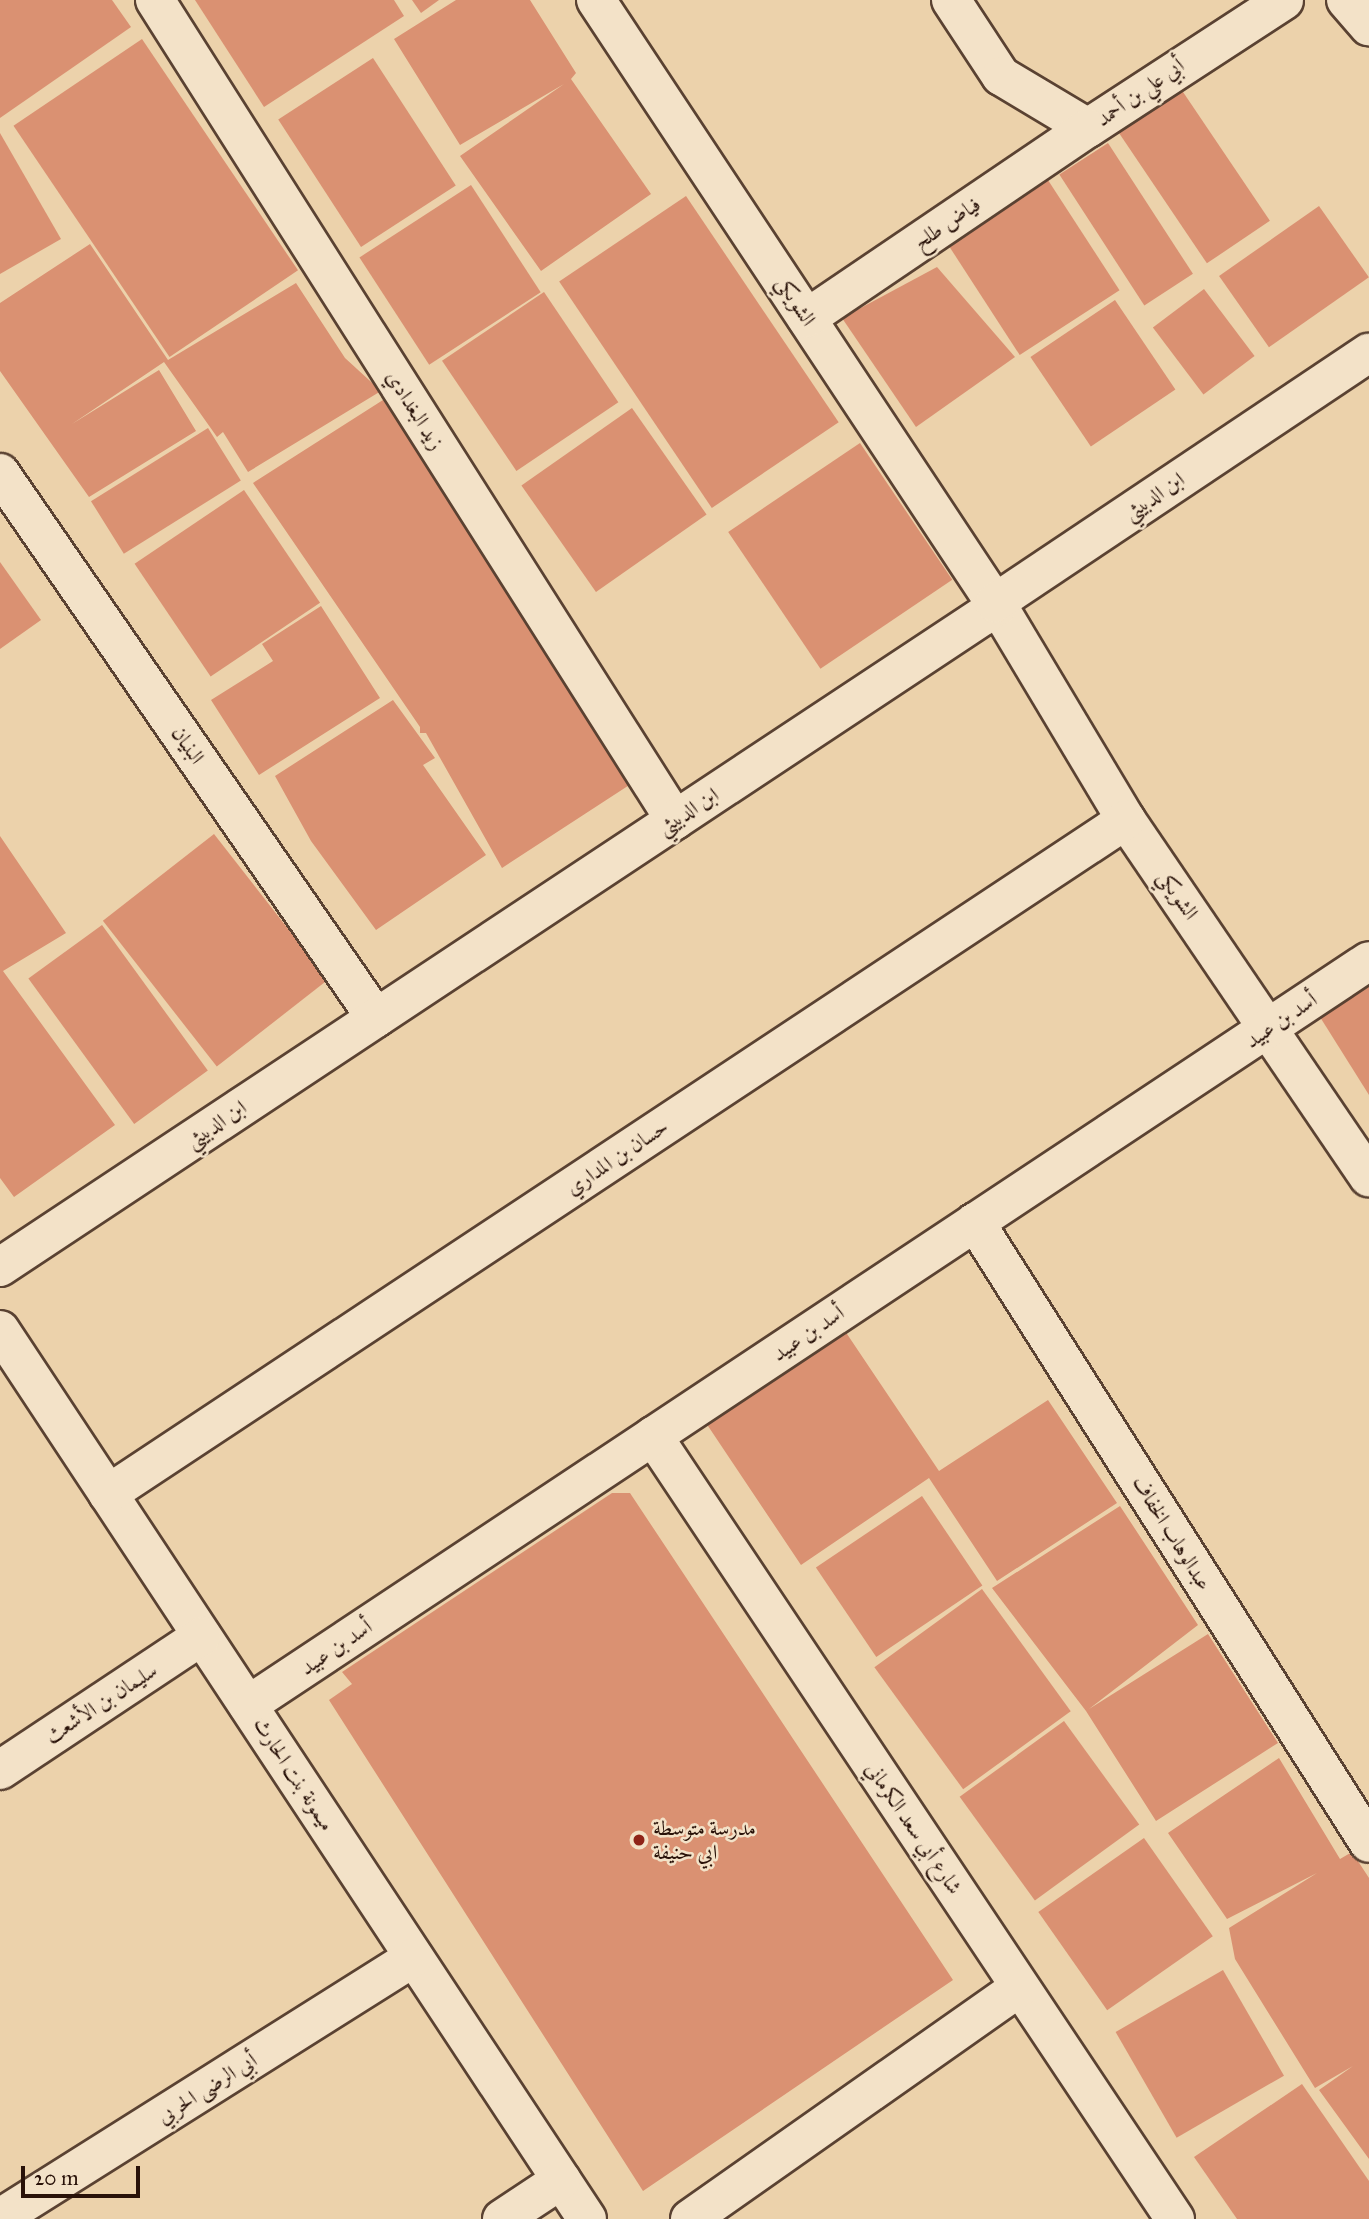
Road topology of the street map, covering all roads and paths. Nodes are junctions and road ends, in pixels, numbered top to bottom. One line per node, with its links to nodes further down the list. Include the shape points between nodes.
1 (155, 0): 12 (street, زيد البغدادي)
2 (596, 0): 8 (street, الشويكي)
3 (951, 0): 7 (street, أبي علي بن أحمد, via 1001,76)
4 (1284, 0): 7 (street, أبي علي بن أحمد)
5 (1346, 0): 6 (street)
6 (1369, 26)
7 (1088, 128): 8 (street, فياض طلح)
8 (807, 318): 11 (street, الشويكي)
9 (1369, 353): 11 (street, ابن الدبيثي)
10 (0, 473): 15 (street, البنيان)
11 (996, 604): 12 (street, ابن الدبيثي); 13 (street, الشويكي)
12 (675, 820): 15 (street, ابن الدبيثي)
13 (1126, 820): 16 (street, الشويكي); 22 (street, حسان بن المداري)
14 (1369, 961): 16 (street, أسد بن عبيد)
15 (376, 1018): 19 (street, ابن الدبيثي)
16 (1270, 1027): 17 (street, الشويكي); 18 (street, أسد بن عبيد)
17 (1369, 1177)
18 (975, 1222): 21 (street, أسد بن عبيد); 26 (street, عبدالوهاب الخفاف)
19 (0, 1267)
20 (5, 1348): 22 (street, ميمونة بنت الحارث)
21 (653, 1436): 24 (street, أسد بن عبيد); 28 (street, شارع أبي سعد الكرماني)
22 (108, 1494): 23 (street, ميمونة بنت الحارث)
23 (202, 1636): 24 (street, ميمونة بنت الحارث); 25 (street, سليمان بن الأشعث)
24 (248, 1705): 27 (street, ميمونة بنت الحارث)
25 (0, 1770)
26 (1369, 1843)
27 (414, 1957): 29 (street, ميمونة بنت الحارث); 30 (street, أبي الرضى الحربي)
28 (1020, 1987): 33 (street); 34 (street, شارع أبي سعد الكرماني)
29 (561, 2179): 31 (street); 32 (street, ميمونة بنت الحارث)
30 (0, 2218)
31 (502, 2219)
32 (587, 2219)
33 (690, 2219)
34 (1175, 2219)

